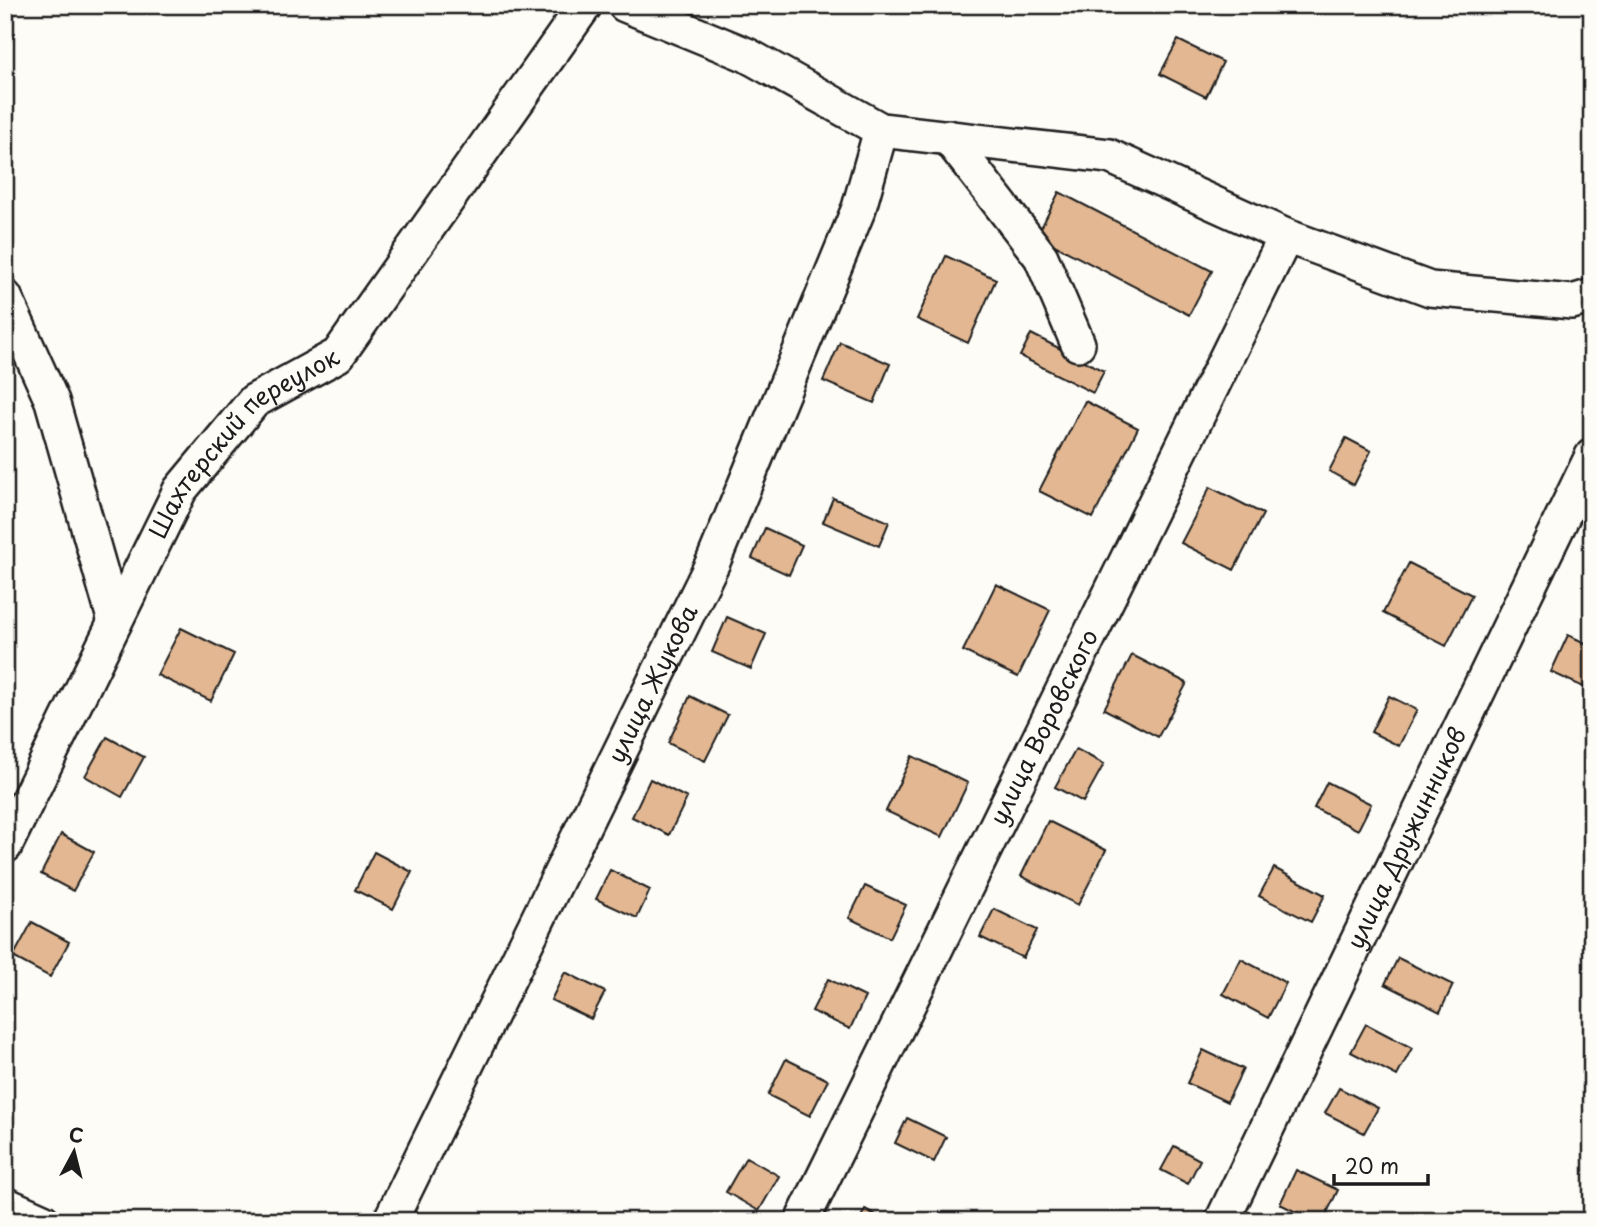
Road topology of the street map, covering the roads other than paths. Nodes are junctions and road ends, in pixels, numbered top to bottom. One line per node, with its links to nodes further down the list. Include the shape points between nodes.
1 (585, 5): 10 (street, Шахтерский переулок, via 338,355 254,401 180,490)
2 (625, 5): 3 (street, via 747,55)
3 (881, 130): 4 (street); 14 (street, улица Жукова, via 859,208 713,562)
4 (948, 137): 5 (street, via 1109,156); 8 (street, via 1041,257)
5 (1286, 236): 6 (street, via 1430,289 1572,302); 15 (street, улица Воровского)
6 (1592, 296)
7 (5, 297): 10 (street, via 52,401)
8 (1078, 344)
9 (1592, 456): 16 (street, улица Дружинников)
10 (115, 622): 11 (street, Шахтерский переулок)
11 (5, 846)
12 (5, 1204): 13 (street)
13 (43, 1221)
14 (390, 1221)
15 (802, 1221)
16 (1222, 1221)

